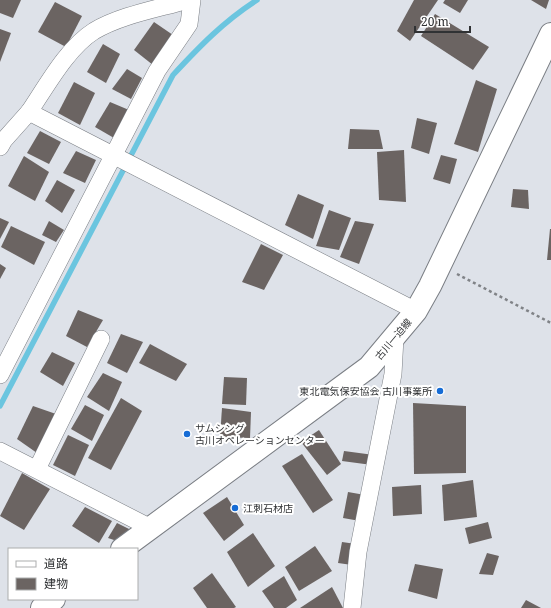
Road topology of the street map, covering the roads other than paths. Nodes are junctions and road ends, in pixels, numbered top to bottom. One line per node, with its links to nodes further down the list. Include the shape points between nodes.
1 (188, 0): 4 (street, via 119,20 94,32 66,57)
2 (192, 0): 6 (street, via 189,24 157,72)
3 (551, 34): 7 (main road, 古川一迫線, via 441,266)
4 (29, 112): 5 (street); 6 (street)
5 (0, 147)
6 (123, 160): 7 (street); 10 (street)
7 (416, 311): 8 (main road, 古川一迫線)
8 (395, 338): 13 (main road, 古川一迫線, via 369,366); 17 (street, via 393,374 358,552)
9 (101, 339): 12 (street)
10 (0, 375)
11 (0, 451): 12 (street)
12 (37, 469): 13 (street)
13 (151, 528): 14 (main road, 古川一迫線)
14 (123, 548)
15 (53, 600): 16 (main road)
16 (42, 608)
17 (352, 608)

